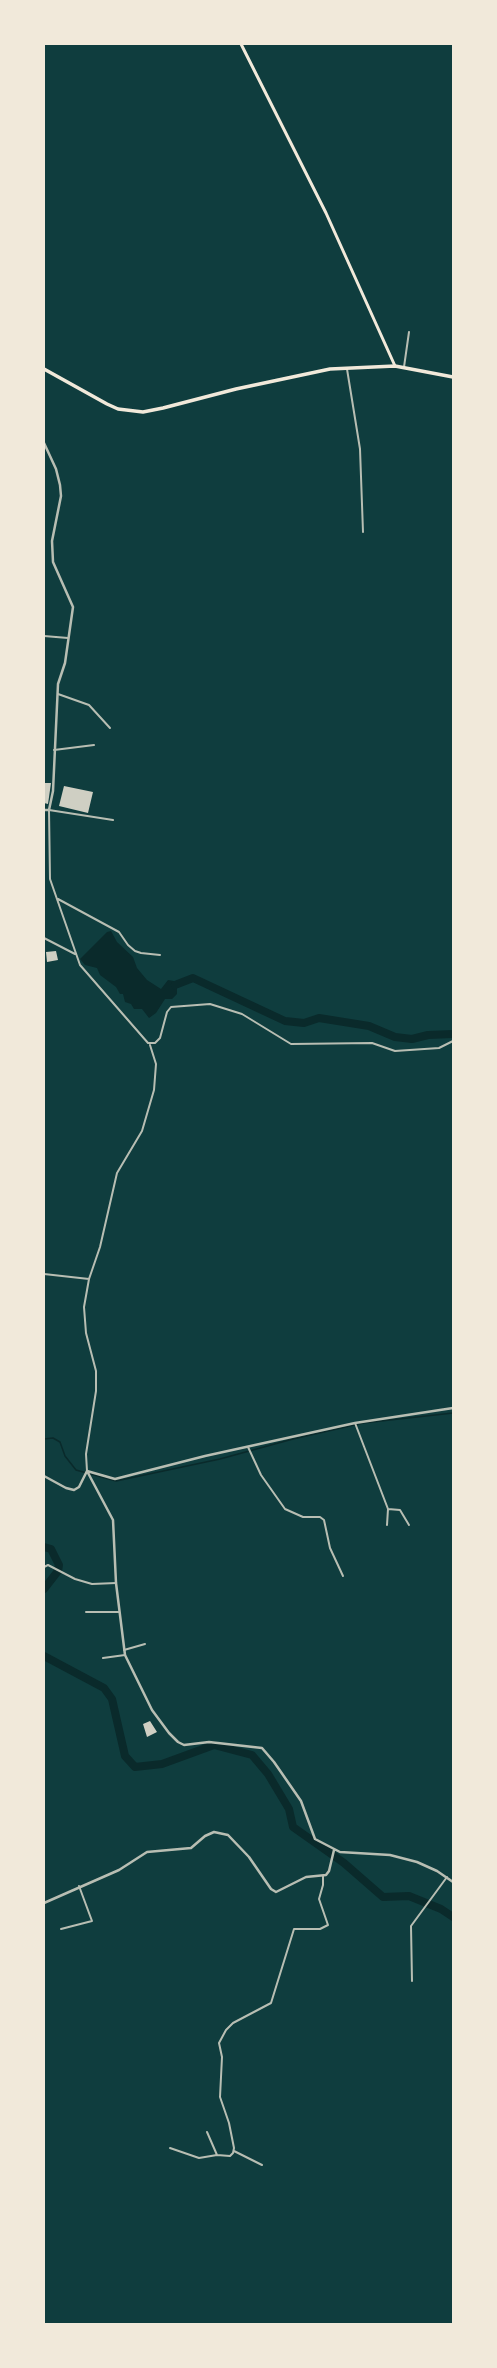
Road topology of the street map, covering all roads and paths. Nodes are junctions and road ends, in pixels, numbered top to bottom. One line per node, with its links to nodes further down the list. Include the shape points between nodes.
1 (241, 44): 3 (main road, via 326,213)
2 (409, 332): 5 (street)
3 (395, 366): 4 (highway); 5 (highway)
4 (346, 368): 6 (highway, via 309,372 143,412 118,409); 9 (street, via 360,449)
5 (403, 368): 7 (highway)
6 (44, 369)
7 (453, 377)
8 (44, 443): 11 (street, via 60,485 61,496 52,556 55,570 73,606)
9 (363, 532)
10 (44, 636): 11 (street)
11 (70, 638): 12 (street, via 58,684)
12 (58, 694): 13 (street, via 89,705); 15 (street)
13 (110, 728)
14 (94, 745): 15 (street)
15 (54, 750): 17 (street, via 54,786)
16 (44, 810): 17 (street)
17 (49, 810): 18 (street); 19 (street, via 50,879)
18 (113, 820)
19 (57, 899): 21 (street); 22 (street, via 119,932 135,951)
20 (44, 938): 21 (street)
21 (76, 954): 24 (street, via 80,965 92,981)
22 (160, 955)
23 (453, 1042): 24 (street, via 439,1048 395,1051 372,1043 291,1044 242,1014 210,1004 170,1007 160,1038)
24 (150, 1045): 26 (street, via 156,1064 154,1090 142,1131 116,1173 100,1247)
25 (44, 1274): 26 (street)
26 (89, 1279): 30 (street, via 84,1312 86,1333 96,1367 96,1391 86,1454)
27 (453, 1408): 28 (street)
28 (356, 1424): 29 (street); 32 (street)
29 (248, 1446): 30 (street, via 115,1479); 36 (street, via 285,1509 303,1517 322,1518 330,1548)
30 (87, 1471): 31 (street, via 79,1487 74,1490); 37 (street, via 113,1520)
31 (44, 1476)
32 (388, 1509): 33 (street); 34 (street, via 400,1510)
33 (387, 1525)
34 (409, 1526)
35 (44, 1567): 37 (street, via 48,1565 75,1579 92,1584)
36 (343, 1576)
37 (116, 1583): 39 (street)
38 (86, 1612): 39 (street)
39 (119, 1612): 41 (street)
40 (145, 1644): 41 (street)
41 (124, 1650): 42 (street)
42 (125, 1655): 43 (street); 44 (street, via 154,1713 174,1739 184,1745 209,1742 262,1748 302,1801 313,1837)
43 (103, 1658)
44 (334, 1852): 45 (street, via 330,1870); 46 (street, via 397,1856 427,1866)
45 (324, 1876): 48 (street, via 306,1877 274,1891 246,1854 228,1835 218,1831 207,1834 191,1848 146,1852 119,1870); 54 (street, via 319,1899 328,1925 320,1928 294,1929 271,2003 233,2023 218,2043 222,2057 220,2097 229,2123)
46 (446, 1877): 47 (street); 51 (street, via 412,1926)
47 (453, 1882)
48 (79, 1886): 49 (street); 50 (street, via 92,1921)
49 (44, 1903)
50 (61, 1929)
51 (412, 1982)
52 (207, 2132): 55 (street)
53 (170, 2148): 55 (street, via 194,2157)
54 (234, 2151): 55 (street, via 230,2156); 56 (street)
55 (217, 2155)
56 (262, 2165)

